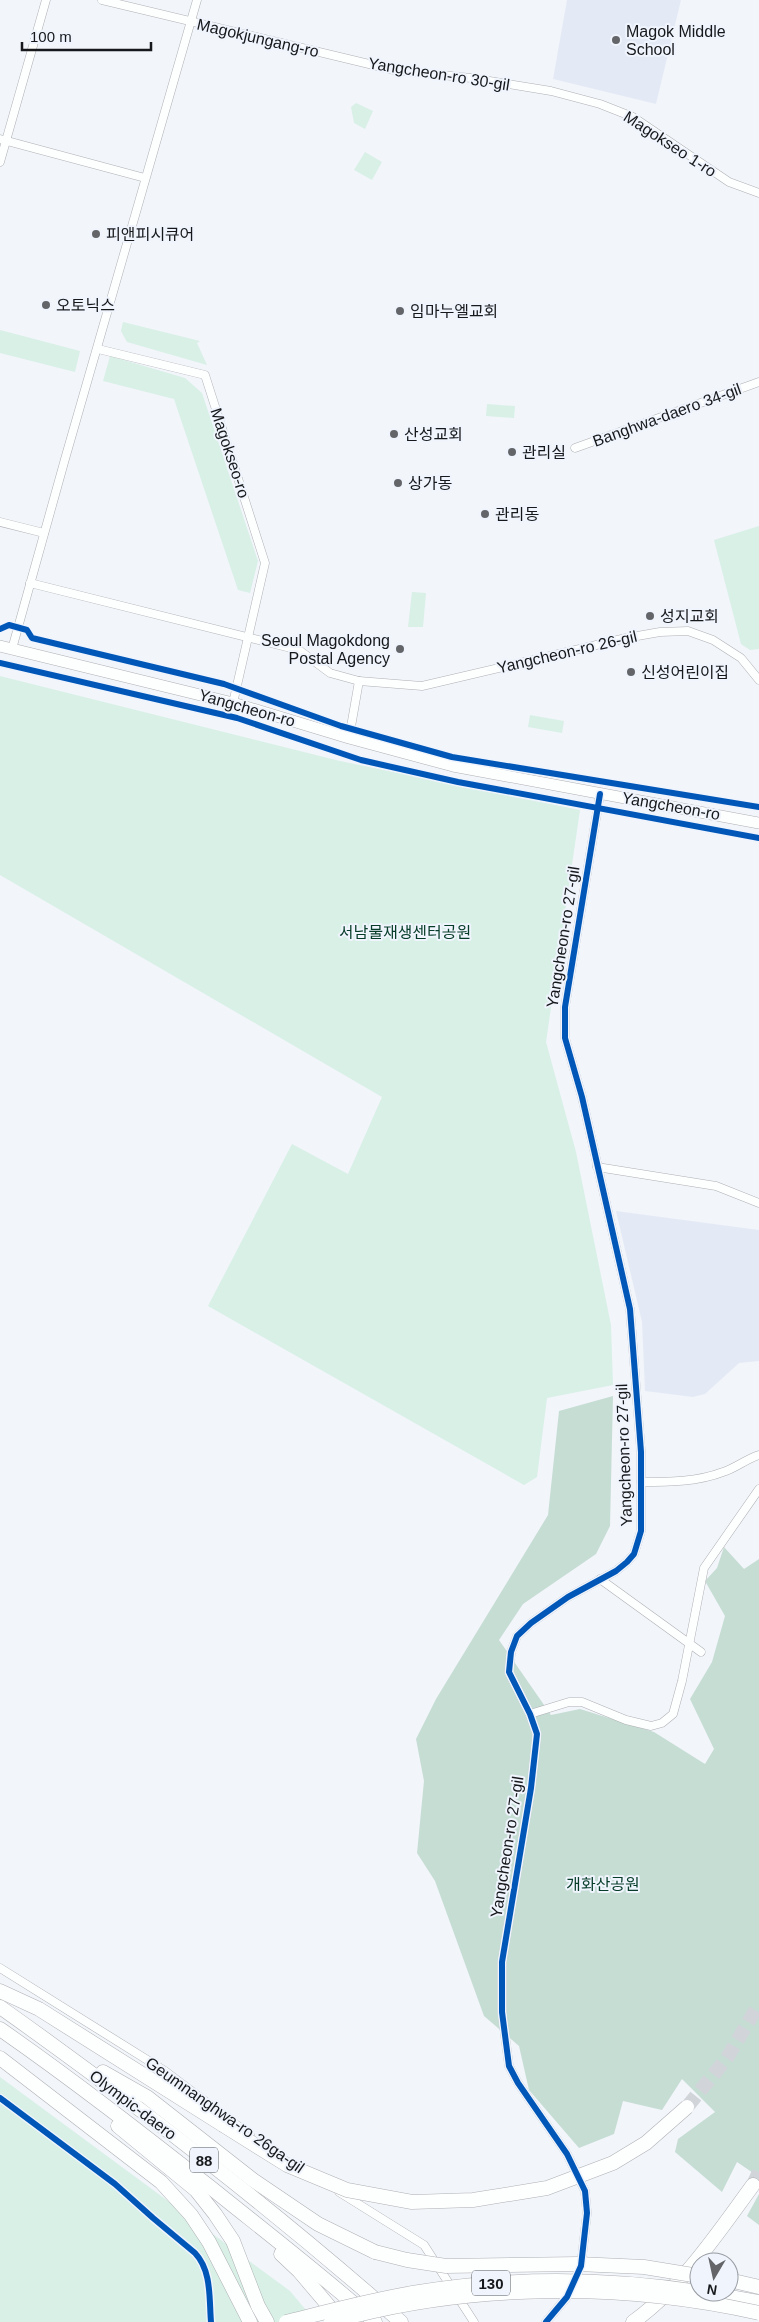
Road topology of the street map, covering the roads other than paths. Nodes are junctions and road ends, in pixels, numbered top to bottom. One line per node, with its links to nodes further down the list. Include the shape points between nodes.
1 (46, 0): 7 (street)
2 (102, 0): 4 (street, Magokjungang-ro)
3 (197, 0): 4 (street)
4 (191, 23): 5 (street, Magokjungang-ro); 9 (street)
5 (327, 54): 6 (street, Yangcheon-ro 30-gil, via 394,70)
6 (551, 91): 10 (street, Magokseo 1-ro, via 633,117 729,182)
7 (3, 140): 8 (street); 9 (street)
8 (0, 162)
9 (145, 178): 11 (street)
10 (759, 193)
11 (98, 349): 15 (street); 17 (street, Magokseo-ro, via 205,374 265,563)
12 (759, 382): 13 (street, Banghwa-daero 34-gil)
13 (575, 448)
14 (0, 522): 15 (street)
15 (44, 533): 16 (street)
16 (30, 583): 17 (street); 19 (street)
17 (247, 638): 21 (street, via 299,650 330,672); 22 (street, Magokseo-ro)
18 (0, 646): 19 (main road, Yangcheon-ro)
19 (12, 649): 22 (main road, Yangcheon-ro)
20 (759, 680): 21 (street, Yangcheon-ro 26-gil, via 742,658 713,640 688,631 626,638 422,686)
21 (359, 681): 23 (street)
22 (233, 702): 23 (main road, Yangcheon-ro)
23 (349, 738): 24 (main road, Yangcheon-ro, via 453,766)
24 (600, 794): 25 (main road, Yangcheon-ro); 26 (street, Yangcheon-ro 27-gil, via 565,1015 565,1038 582,1096)
25 (759, 823)
26 (597, 1167): 27 (street, via 716,1186); 29 (street, Yangcheon-ro 27-gil, via 630,1309)
27 (759, 1203)
28 (759, 1455): 29 (street, via 723,1472 703,1477 680,1482)
29 (641, 1482): 31 (street, Yangcheon-ro 27-gil, via 641,1531 634,1554 616,1571)
30 (759, 1489): 32 (street, via 704,1568)
31 (600, 1579): 32 (street); 34 (street, Yangcheon-ro 27-gil, via 568,1597 517,1636 509,1672)
32 (690, 1645): 33 (street); 34 (street, via 674,1714 662,1723 651,1726 626,1720 582,1702 569,1702)
33 (701, 1652)
34 (530, 1714): 60 (street, Yangcheon-ro 27-gil, via 537,1734 536,1758 502,1962 502,2012 509,2066 567,2154 585,2191 587,2213 581,2266 567,2297)
35 (0, 1968): 59 (street, Geumnanghwa-ro 26ga-gil, via 166,2072 272,2151 424,2245)
36 (0, 1992): 42 (highway, bridge, via 39,2009 286,2165 347,2190 412,2202 473,2200 547,2188 613,2162 646,2143)
37 (0, 2007): 39 (highway, Olympic-daero / 88)
38 (0, 2029): 41 (highway, Olympic-daero / 88)
39 (48, 2041): 45 (highway, bridge, via 146,2097 253,2180 318,2224 375,2252 446,2266 578,2264); 58 (highway, Olympic-daero / 88, via 327,2257)
40 (0, 2058): 52 (highway, via 161,2182 191,2215 209,2242)
41 (62, 2072): 44 (highway, Olympic-daero / 88); 53 (highway, via 135,2141 196,2190 233,2241)
42 (687, 2107)
43 (753, 2185): 61 (highway, via 679,2281)
44 (219, 2195): 56 (highway, via 299,2271); 57 (highway, Olympic-daero / 88, via 330,2282)
45 (689, 2275)
46 (739, 2282): 47 (highway)
47 (759, 2287)
48 (689, 2291): 54 (highway, 130, bridge, via 616,2282 511,2282 418,2292)
49 (739, 2299): 50 (highway, 130)
50 (759, 2302)
51 (759, 2313): 55 (highway, 130, bridge, via 633,2293 573,2291 466,2297)
52 (250, 2322)
53 (267, 2322)
54 (286, 2322)
55 (331, 2322)
56 (343, 2322)
57 (375, 2322)
58 (401, 2322)
59 (474, 2322)
60 (546, 2322)
61 (633, 2322)

